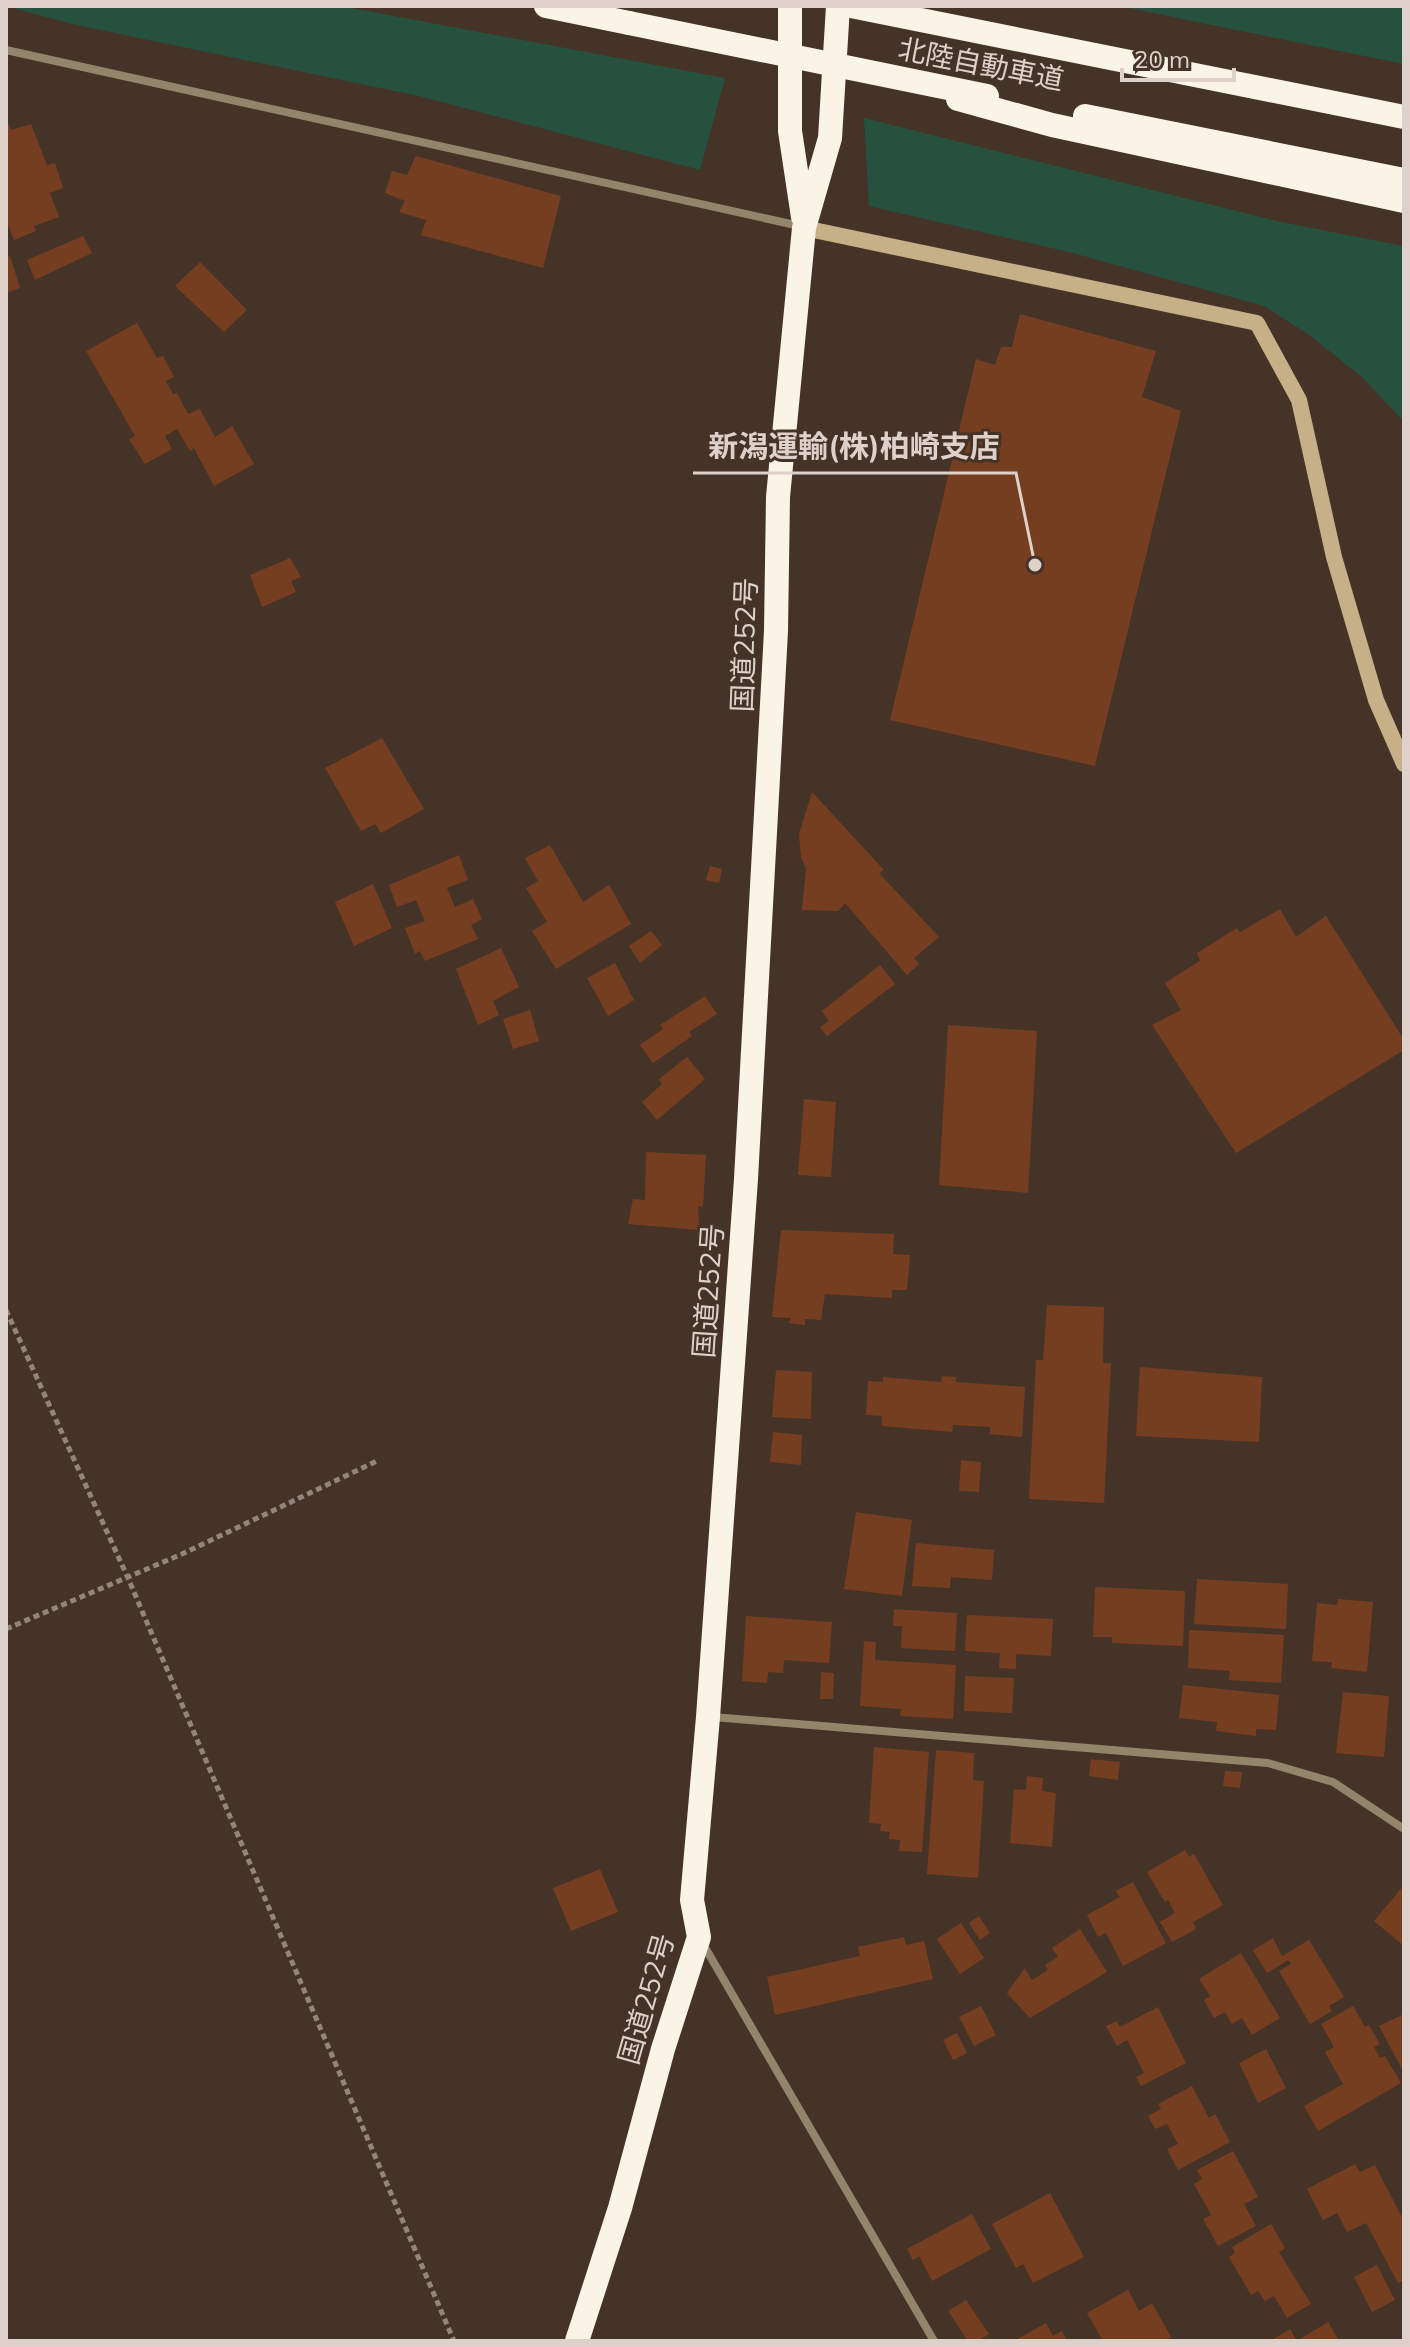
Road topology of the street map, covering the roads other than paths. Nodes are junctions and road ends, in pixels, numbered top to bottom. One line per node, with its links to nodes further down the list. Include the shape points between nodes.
1 (546, 6): 7 (highway, 北陸自動車道, bridge)
2 (790, 6): 8 (highway, 国道252号, via 790,131)
3 (838, 6): 8 (highway, 国道252号, via 830,138)
4 (851, 6): 6 (highway, 北陸自動車道)
5 (6, 50): 8 (street)
6 (1397, 115)
7 (1400, 190)
8 (804, 228): 9 (street, via 1257,323 1299,400 1334,557 1376,700); 10 (highway, 国道252号, via 778,497 776,631 746,1179)
9 (1404, 764)
10 (708, 1717): 11 (street, via 1268,1763 1333,1782); 12 (highway, 国道252号, via 692,1900)
11 (1404, 1829)
12 (699, 1937): 13 (highway, 国道252号); 14 (street)
13 (577, 2341)
14 (934, 2341)

